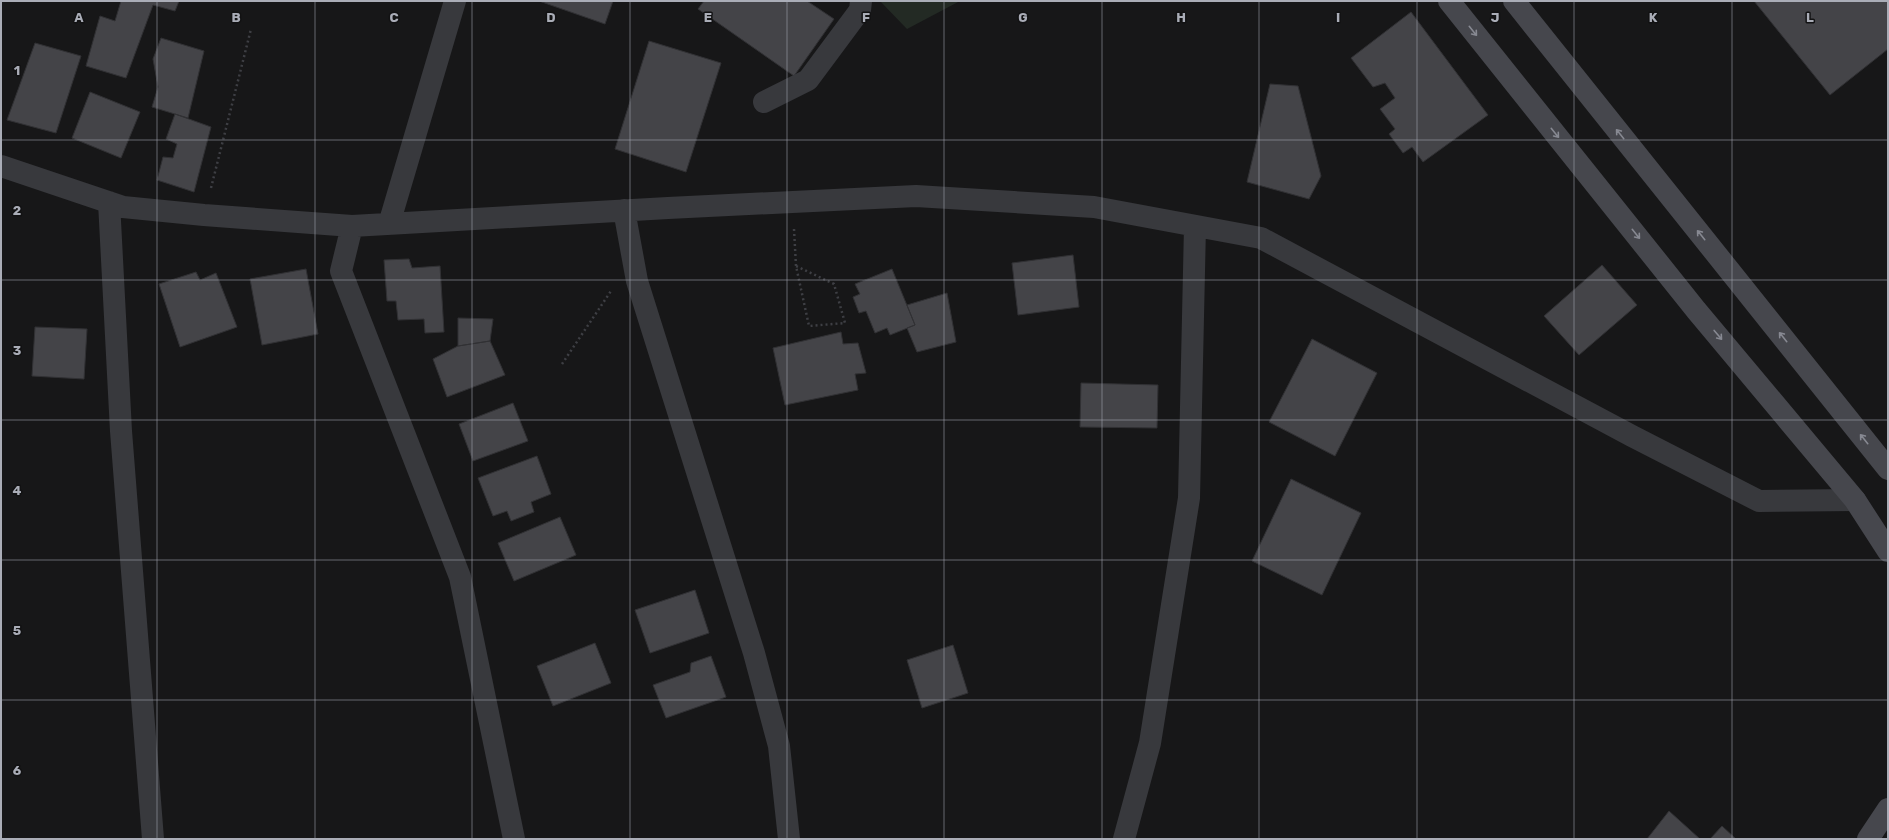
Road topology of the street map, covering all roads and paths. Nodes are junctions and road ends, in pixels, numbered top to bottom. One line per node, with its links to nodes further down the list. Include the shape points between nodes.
1 (455, 1): 12 (street)
2 (861, 1): 6 (street, via 860,10 808,80)
3 (1449, 1): 19 (main road, one-way to 19, via 1696,310)
4 (1514, 1): 18 (main road, one-way to 4)
5 (251, 29): 11 (path)
6 (764, 102)
7 (1, 166): 8 (street)
8 (109, 202): 11 (street, via 123,206); 22 (street, via 121,430)
9 (792, 202): 10 (street); 14 (street, via 916,196 1094,207); 16 (path)
10 (624, 210): 12 (street); 15 (street)
11 (204, 215): 13 (street)
12 (389, 224): 13 (street)
13 (352, 226): 23 (street, via 341,271 460,577)
14 (1195, 226): 19 (street, via 1261,238 1758,501); 25 (street, via 1189,498 1150,743)
15 (633, 260): 17 (path); 24 (street, via 637,281 758,667 779,746)
16 (796, 266): 16 (path, via 809,326 845,323 834,284)
17 (562, 364)
18 (1888, 469)
19 (1855, 500): 20 (main road)
20 (1888, 551)
21 (1888, 809): 26 (main road)
22 (153, 839)
23 (514, 839)
24 (789, 839)
25 (1124, 839)
26 (1868, 839)

